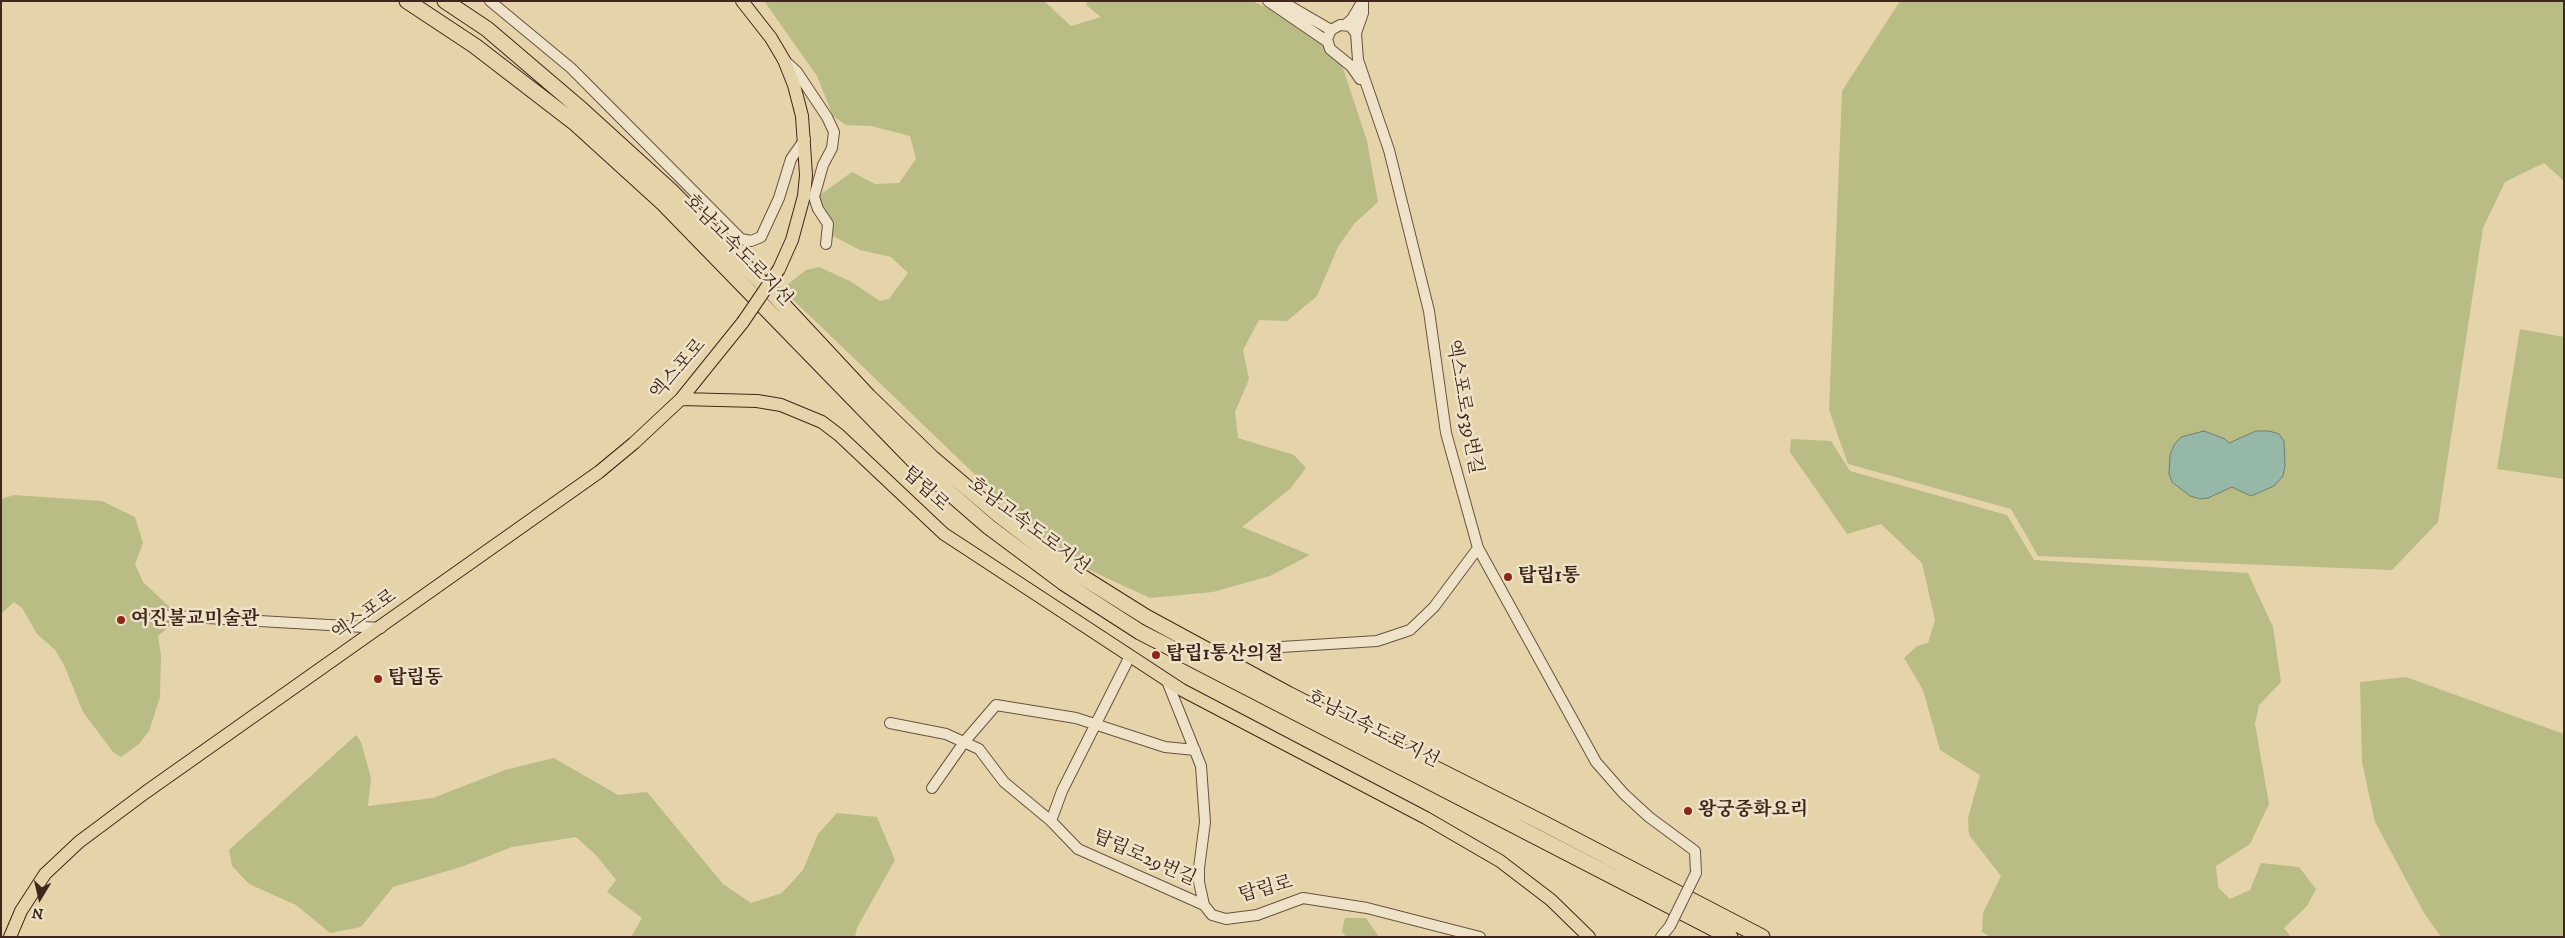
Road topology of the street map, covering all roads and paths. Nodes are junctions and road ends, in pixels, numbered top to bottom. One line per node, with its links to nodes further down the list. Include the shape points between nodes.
1 (407, 1): 36 (highway, 호남고속도로지선, via 475,46 575,124 664,204 922,469 989,527 1064,582 1140,632)
2 (445, 1): 37 (highway, 호남고속도로지선, via 487,29 664,185 932,458 998,515 1072,570 1146,618 1288,694)
3 (490, 1): 16 (street, via 571,68 741,239 751,241 761,237 779,198 791,159)
4 (742, 1): 14 (main road)
5 (1268, 1): 11 (street)
6 (1281, 1): 9 (street)
7 (1363, 1): 8 (street); 10 (street, via 1363,13)
8 (1345, 25): 9 (street); 10 (street)
9 (1331, 30): 11 (street)
10 (1356, 33): 12 (street)
11 (1328, 42): 13 (street, via 1330,49)
12 (1356, 47): 13 (street, via 1349,54); 15 (street)
13 (1339, 55): 15 (street, via 1352,66)
14 (784, 60): 16 (main road, via 794,85); 17 (street, via 797,72 834,132 832,148 814,197 828,224)
15 (1366, 89): 19 (street, 엑스포로539번길, via 1389,150 1426,302 1446,433)
16 (805, 139): 18 (main road, 엑스포로, bridge, via 804,196 792,240 779,269 743,322)
17 (826, 244)
18 (682, 399): 21 (main road, 엑스포로, via 599,472); 23 (main road, 탑립로, via 757,401 780,405 822,422 944,534)
19 (1478, 548): 22 (street, via 1434,607 1410,630 1377,641); 35 (street, 엑스포로539번길, bridge, via 1596,762 1649,817 1695,850 1696,873 1670,926)
20 (155, 615): 21 (street)
21 (381, 628): 32 (main road, 엑스포로, via 79,842 45,874 21,911)
22 (1281, 647)
23 (1130, 656): 24 (main road, 탑립로); 26 (street)
24 (1167, 681): 28 (street); 34 (main road, 탑립로, via 1426,818 1500,861 1551,900)
25 (890, 723): 27 (street, 탑립로29번길, via 946,734)
26 (1094, 724): 27 (street, via 996,705); 28 (street, via 1165,748); 30 (street)
27 (964, 742): 29 (street); 30 (street, 탑립로29번길, via 979,749 1004,782)
28 (1195, 750): 31 (street, via 1204,781 1205,822 1199,868)
29 (932, 788)
30 (1051, 821): 31 (street, 탑립로29번길, via 1078,849)
31 (1204, 905): 33 (street, 탑립로, via 1212,915 1226,919 1257,915 1303,898 1367,908)
32 (10, 937)
33 (1480, 937)
34 (1589, 937)
35 (1661, 937)
36 (1730, 937)
37 (1762, 937)

